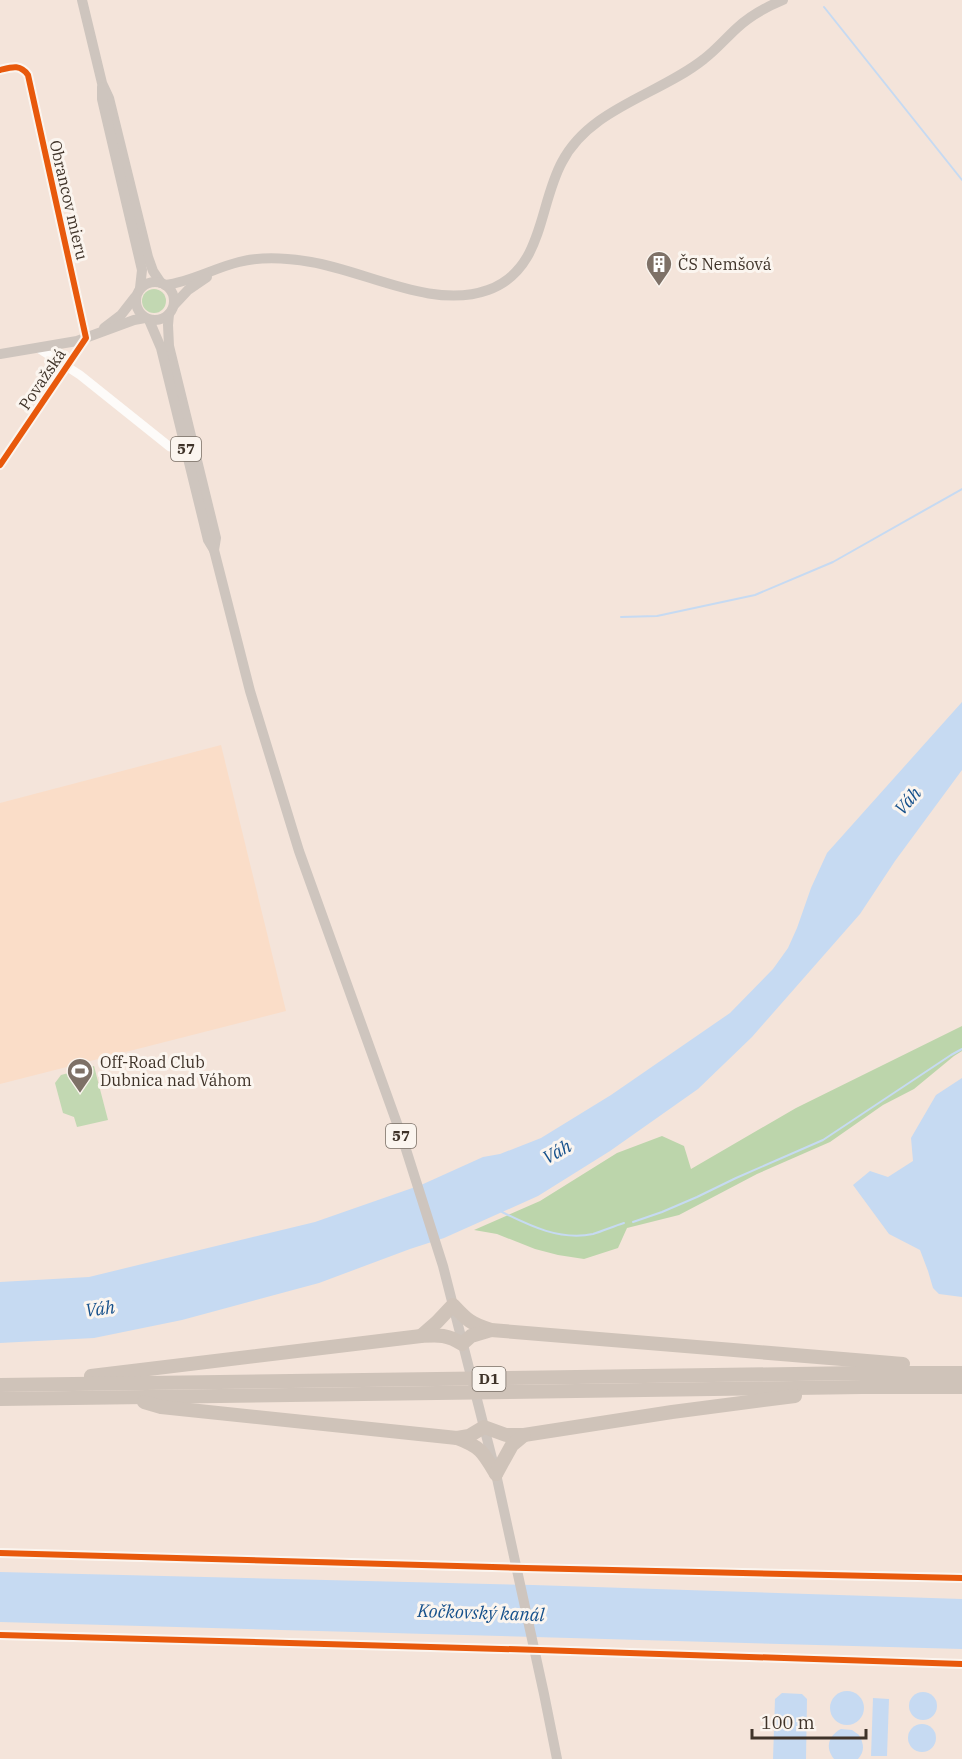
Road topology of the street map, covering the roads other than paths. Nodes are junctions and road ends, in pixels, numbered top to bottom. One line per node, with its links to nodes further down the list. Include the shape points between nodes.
1 (82, 0): 4 (main road, 57)
2 (783, 0): 5 (main road, via 748,19 703,60 612,113 579,138 557,171 532,249 503,283 479,293 450,296 294,260 256,259)
3 (0, 70): 10 (street, Obrancov mieru, via 15,66 28,75)
4 (102, 83): 6 (main road, 57, via 110,98 148,257); 7 (main road, 57, via 102,99 142,270)
5 (220, 268): 6 (main road); 8 (main road, via 188,290)
6 (163, 284): 7 (main road, via 150,282); 8 (main road, 57, via 171,291)
7 (138, 293): 9 (main road, 57, via 138,311); 10 (main road, via 121,315)
8 (172, 309): 9 (main road, via 162,319); 16 (main road, 57, via 169,346 216,538)
9 (147, 319): 10 (main road); 16 (main road, 57, via 161,348 208,540)
10 (90, 337): 11 (main road); 13 (street, Považská)
11 (38, 348): 12 (main road); 13 (street)
12 (0, 354)
13 (66, 366): 14 (street); 15 (street, Považská)
14 (170, 447)
15 (1, 462)
16 (214, 550): 17 (main road, 57, via 281,795 414,1173)
17 (452, 1302): 18 (highway, via 467,1321); 19 (highway); 20 (main road, 57)
18 (491, 1330): 20 (highway, via 471,1336); 21 (highway, via 929,1366)
19 (421, 1336): 20 (highway, via 452,1337); 22 (highway)
20 (463, 1347): 28 (main road, 57)
21 (957, 1373): 22 (highway, D1)
22 (26, 1384): 23 (highway, D1)
23 (0, 1385)
24 (862, 1387): 25 (highway, D1); 26 (highway, D1); 29 (highway)
25 (962, 1388)
26 (128, 1397): 27 (highway, D1); 30 (highway, via 161,1407)
27 (0, 1399)
28 (483, 1423): 29 (highway, via 506,1435); 30 (highway, via 470,1436); 31 (main road, 57)
29 (524, 1435): 31 (highway, via 512,1445)
30 (457, 1438): 31 (highway, via 480,1449)
31 (496, 1474): 36 (main road, 57)
32 (0, 1553): 33 (street)
33 (962, 1578)
34 (0, 1635): 35 (street)
35 (962, 1664)
36 (557, 1759)

